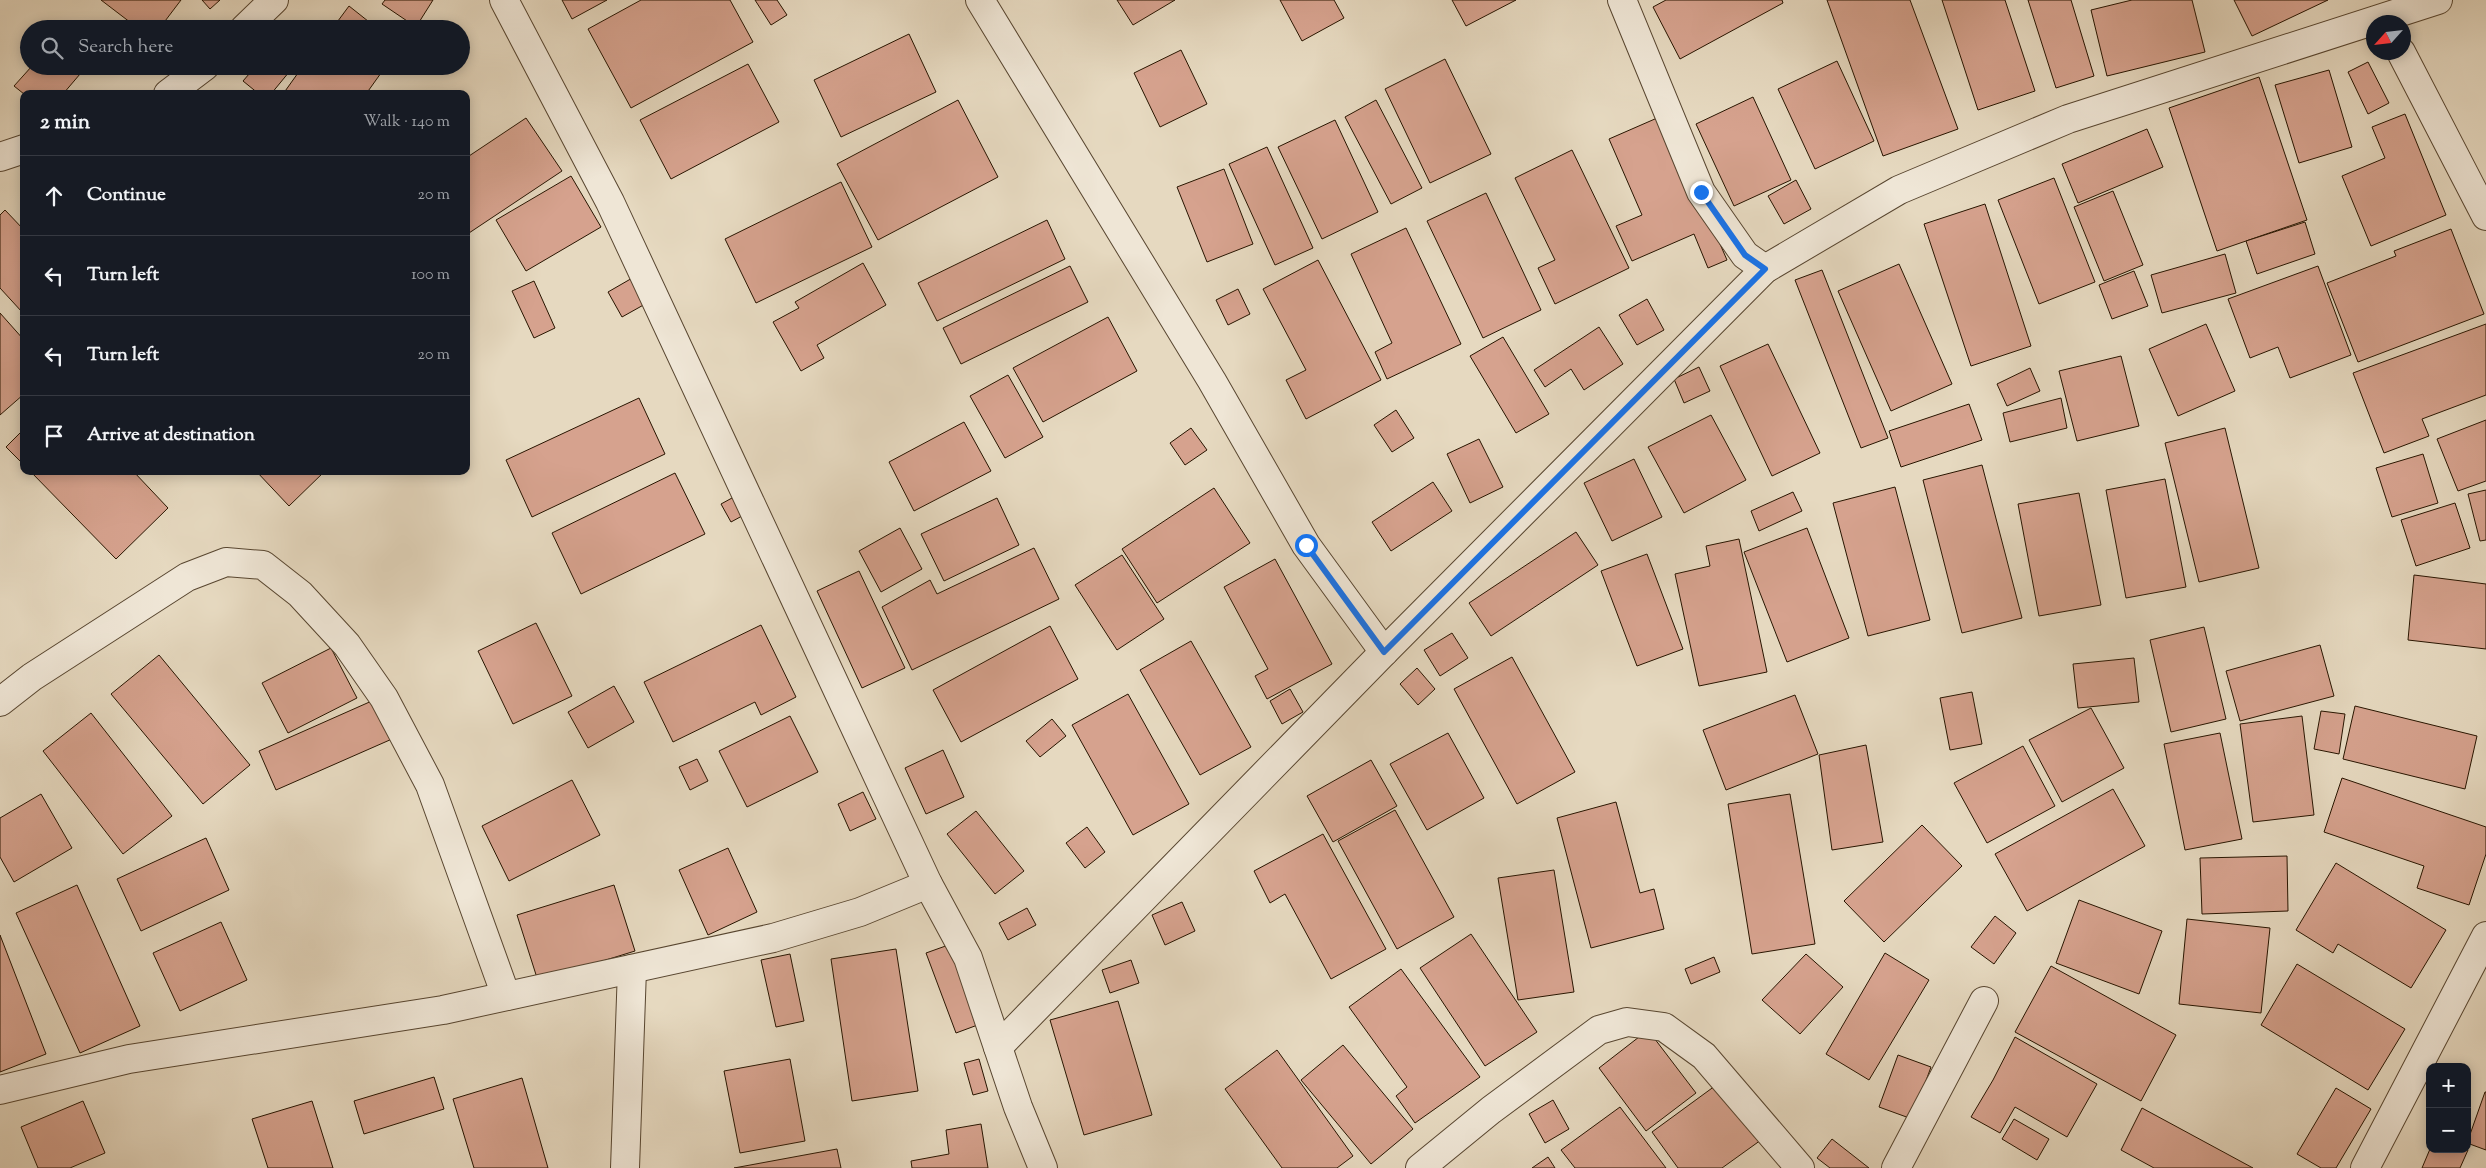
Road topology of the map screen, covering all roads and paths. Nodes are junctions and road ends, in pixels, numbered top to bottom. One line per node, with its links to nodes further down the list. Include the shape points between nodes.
1 (274, 0): 7 (street)
2 (504, 0): 18 (street, via 610,202)
3 (980, 0): 16 (street, via 1212,381 1306,545)
4 (1622, 0): 15 (street, via 1701,192 1745,255)
5 (2438, 0): 6 (street)
6 (2399, 15)
7 (253, 20)
8 (2366, 27): 15 (street, via 2068,119 1899,190)
9 (2404, 60): 14 (street)
10 (193, 75): 11 (street)
11 (173, 90)
12 (20, 150): 13 (street)
13 (0, 157)
14 (2486, 216)
15 (1765, 269): 16 (street)
16 (1384, 652): 23 (street)
17 (0, 702): 21 (street, via 32,677 187,577 226,562 263,565 300,594 348,645 384,698 430,785)
18 (928, 884): 20 (street, via 860,912 773,938); 23 (street, via 968,958)
19 (2486, 936): 30 (street)
20 (632, 969): 21 (street); 25 (street)
21 (506, 996): 24 (street, via 444,1010 130,1059)
22 (1984, 1001): 29 (street)
23 (998, 1047): 26 (street)
24 (0, 1090)
25 (626, 1168)
26 (1043, 1168)
27 (1420, 1168): 28 (street, via 1491,1110 1599,1030 1627,1022 1664,1027 1704,1056)
28 (1800, 1168)
29 (1896, 1168)
30 (2365, 1168)

